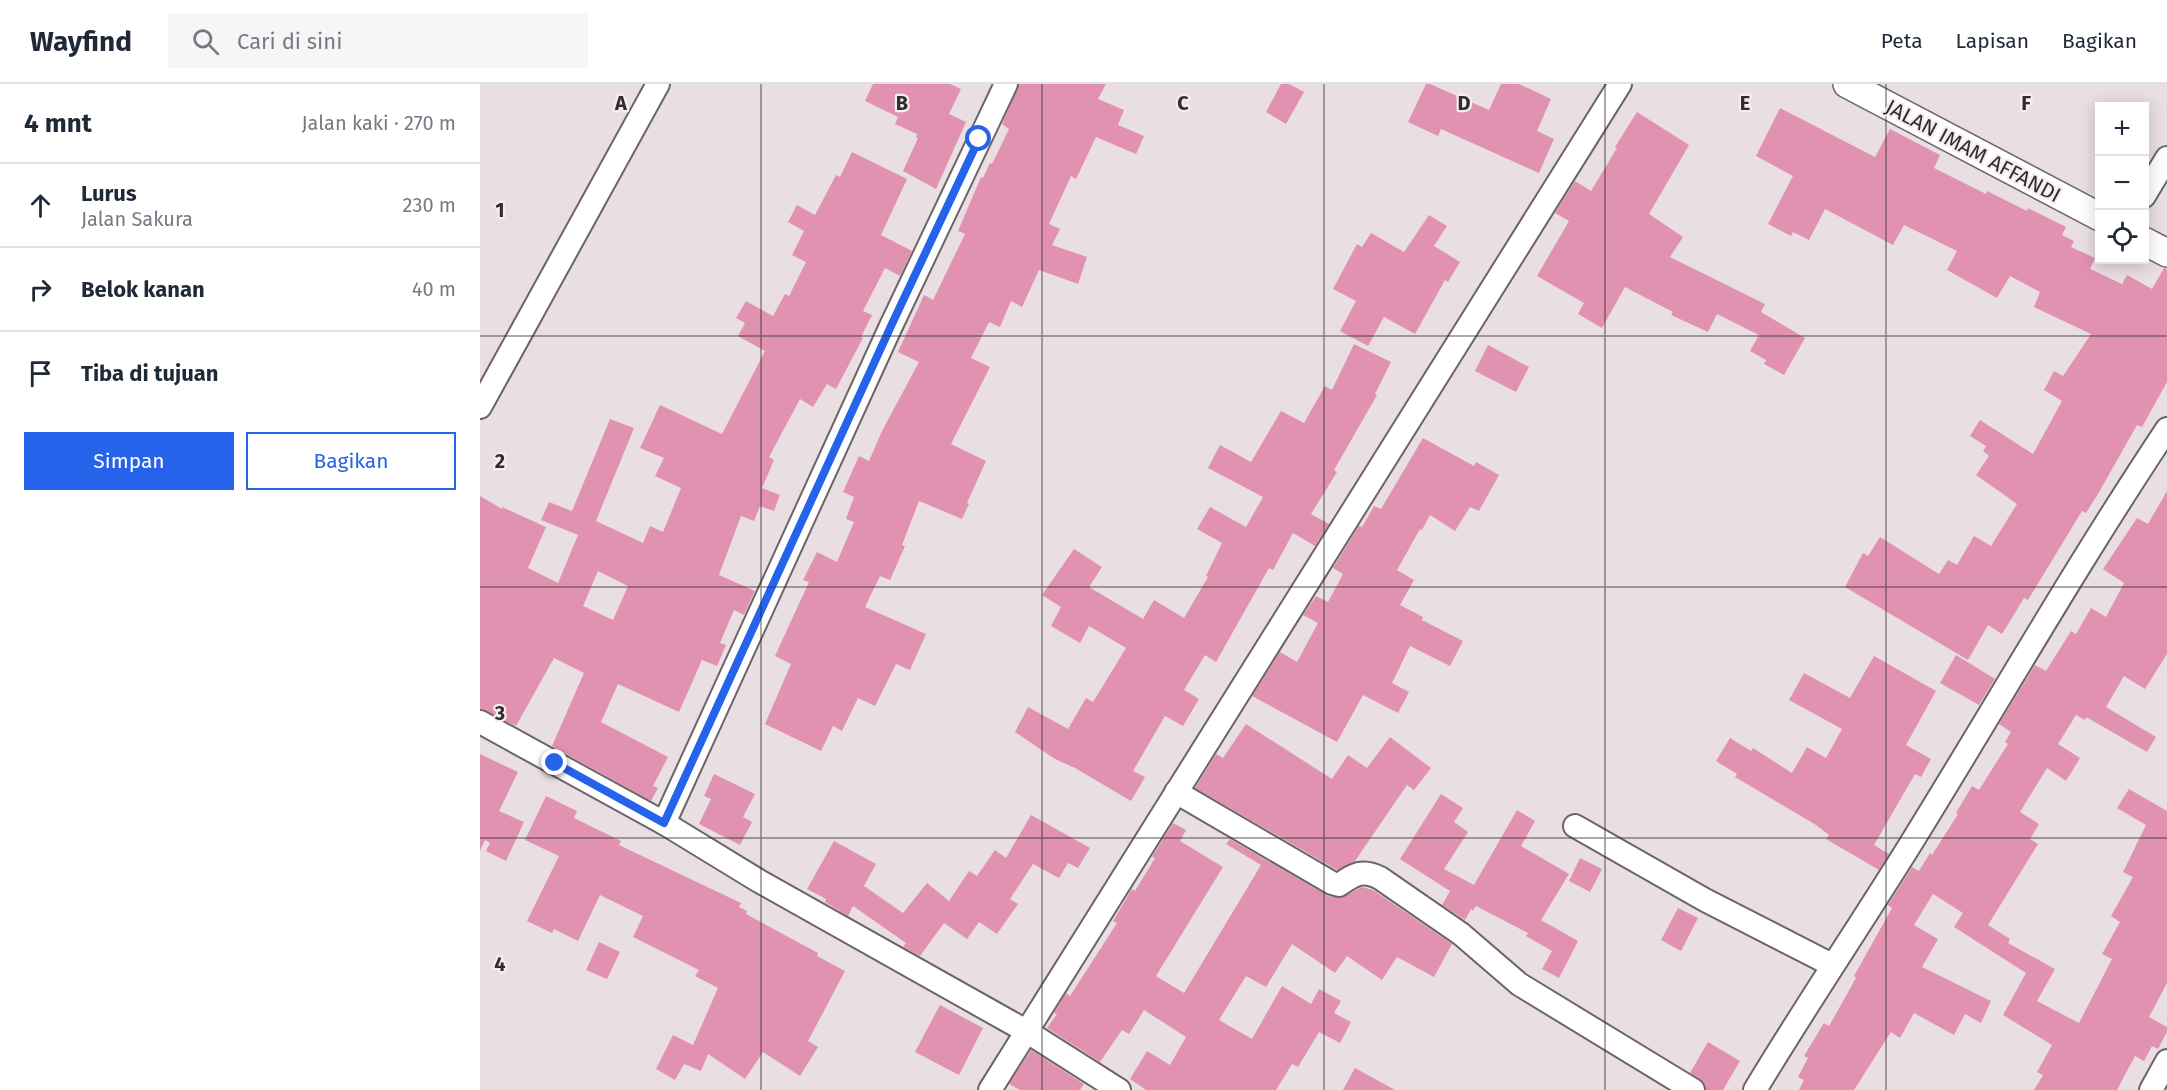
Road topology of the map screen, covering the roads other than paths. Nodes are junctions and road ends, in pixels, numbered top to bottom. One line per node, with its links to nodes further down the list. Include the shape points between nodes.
1 (658, 84): 10 (street)
2 (1006, 84): 14 (street)
3 (1620, 84): 13 (street)
4 (1847, 84): 7 (street, JALAN IMAM AFFANDI)
5 (2167, 158): 6 (street)
6 (2149, 189)
7 (2095, 214)
8 (2149, 243): 9 (street)
9 (2167, 253)
10 (480, 407)
11 (2167, 429): 16 (street)
12 (480, 722): 14 (street)
13 (1176, 792): 17 (street); 21 (street, via 1332,883 1340,885 1358,872 1380,878 1461,934 1519,984)
14 (664, 823): 17 (street)
15 (1575, 826): 16 (street)
16 (1832, 965): 22 (street)
17 (1026, 1031): 19 (street); 20 (street)
18 (2167, 1061): 23 (street)
19 (990, 1090)
20 (1119, 1090)
21 (1694, 1090)
22 (1755, 1090)
23 (2151, 1090)

